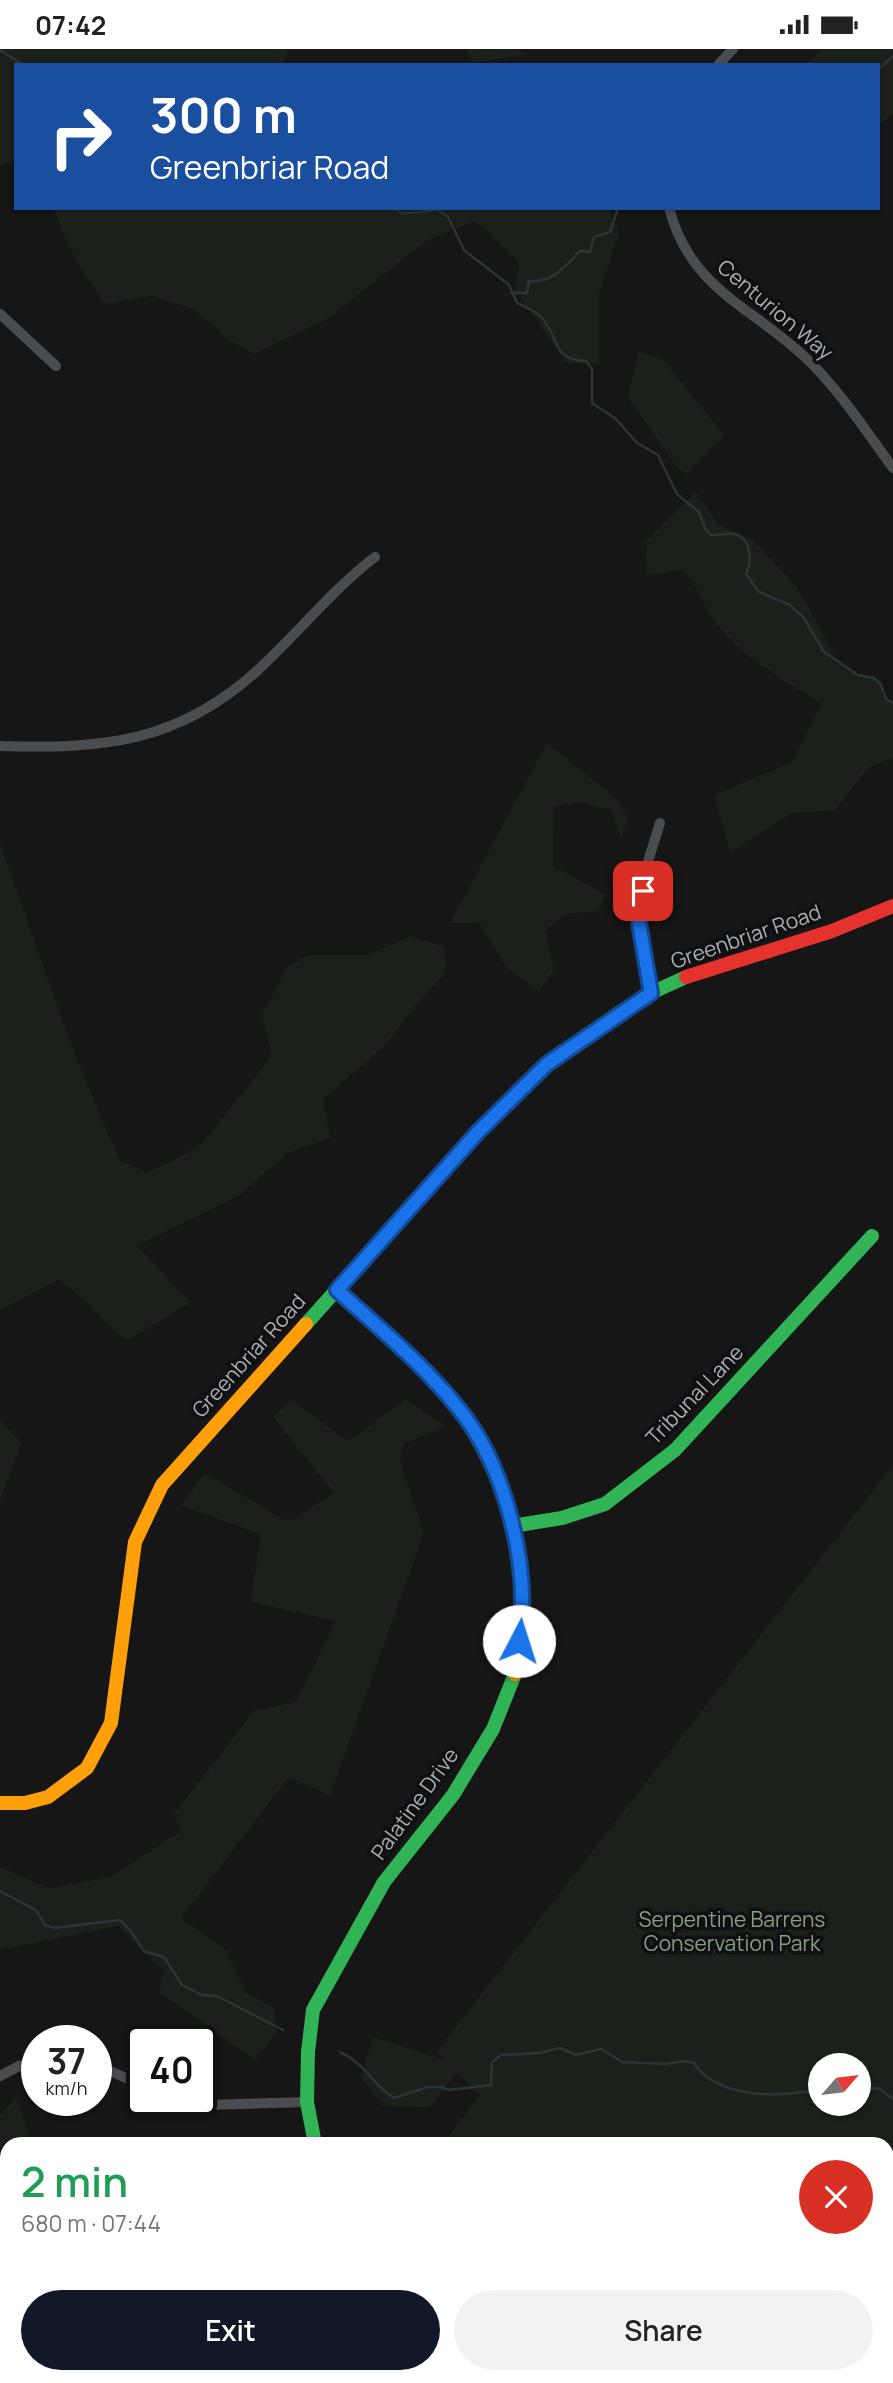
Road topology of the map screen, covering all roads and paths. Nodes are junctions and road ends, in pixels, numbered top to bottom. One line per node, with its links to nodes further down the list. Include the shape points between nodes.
1 (733, 49): 2 (street)
2 (720, 63)
3 (670, 210): 6 (street, Centurion Way, via 686,251 705,278 809,361)
4 (0, 314): 5 (street)
5 (56, 366)
6 (893, 468)
7 (375, 557): 8 (street, via 258,670 202,710 135,739 99,745)
8 (0, 746)
9 (660, 823): 11 (street, via 644,874 639,923)
10 (893, 906): 11 (street, Greenbriar Road)
11 (651, 993): 13 (street, Greenbriar Road, via 547,1064 478,1132)
12 (872, 1236): 14 (street, Tribunal Lane, via 675,1450 605,1504 562,1518)
13 (337, 1290): 14 (street, Palatine Drive, via 401,1347 461,1411 500,1481); 15 (street, Greenbriar Road, via 162,1485 135,1542 111,1723 87,1768 48,1797)
14 (512, 1526): 18 (street, Palatine Drive, via 522,1577 522,1623 514,1673 486,1741 453,1795 384,1882 313,2010)
15 (0, 1803)
16 (21, 2066): 17 (street)
17 (0, 2076)
18 (307, 2102): 19 (street); 20 (street, Palatine Drive)
19 (217, 2105)
20 (314, 2137)

